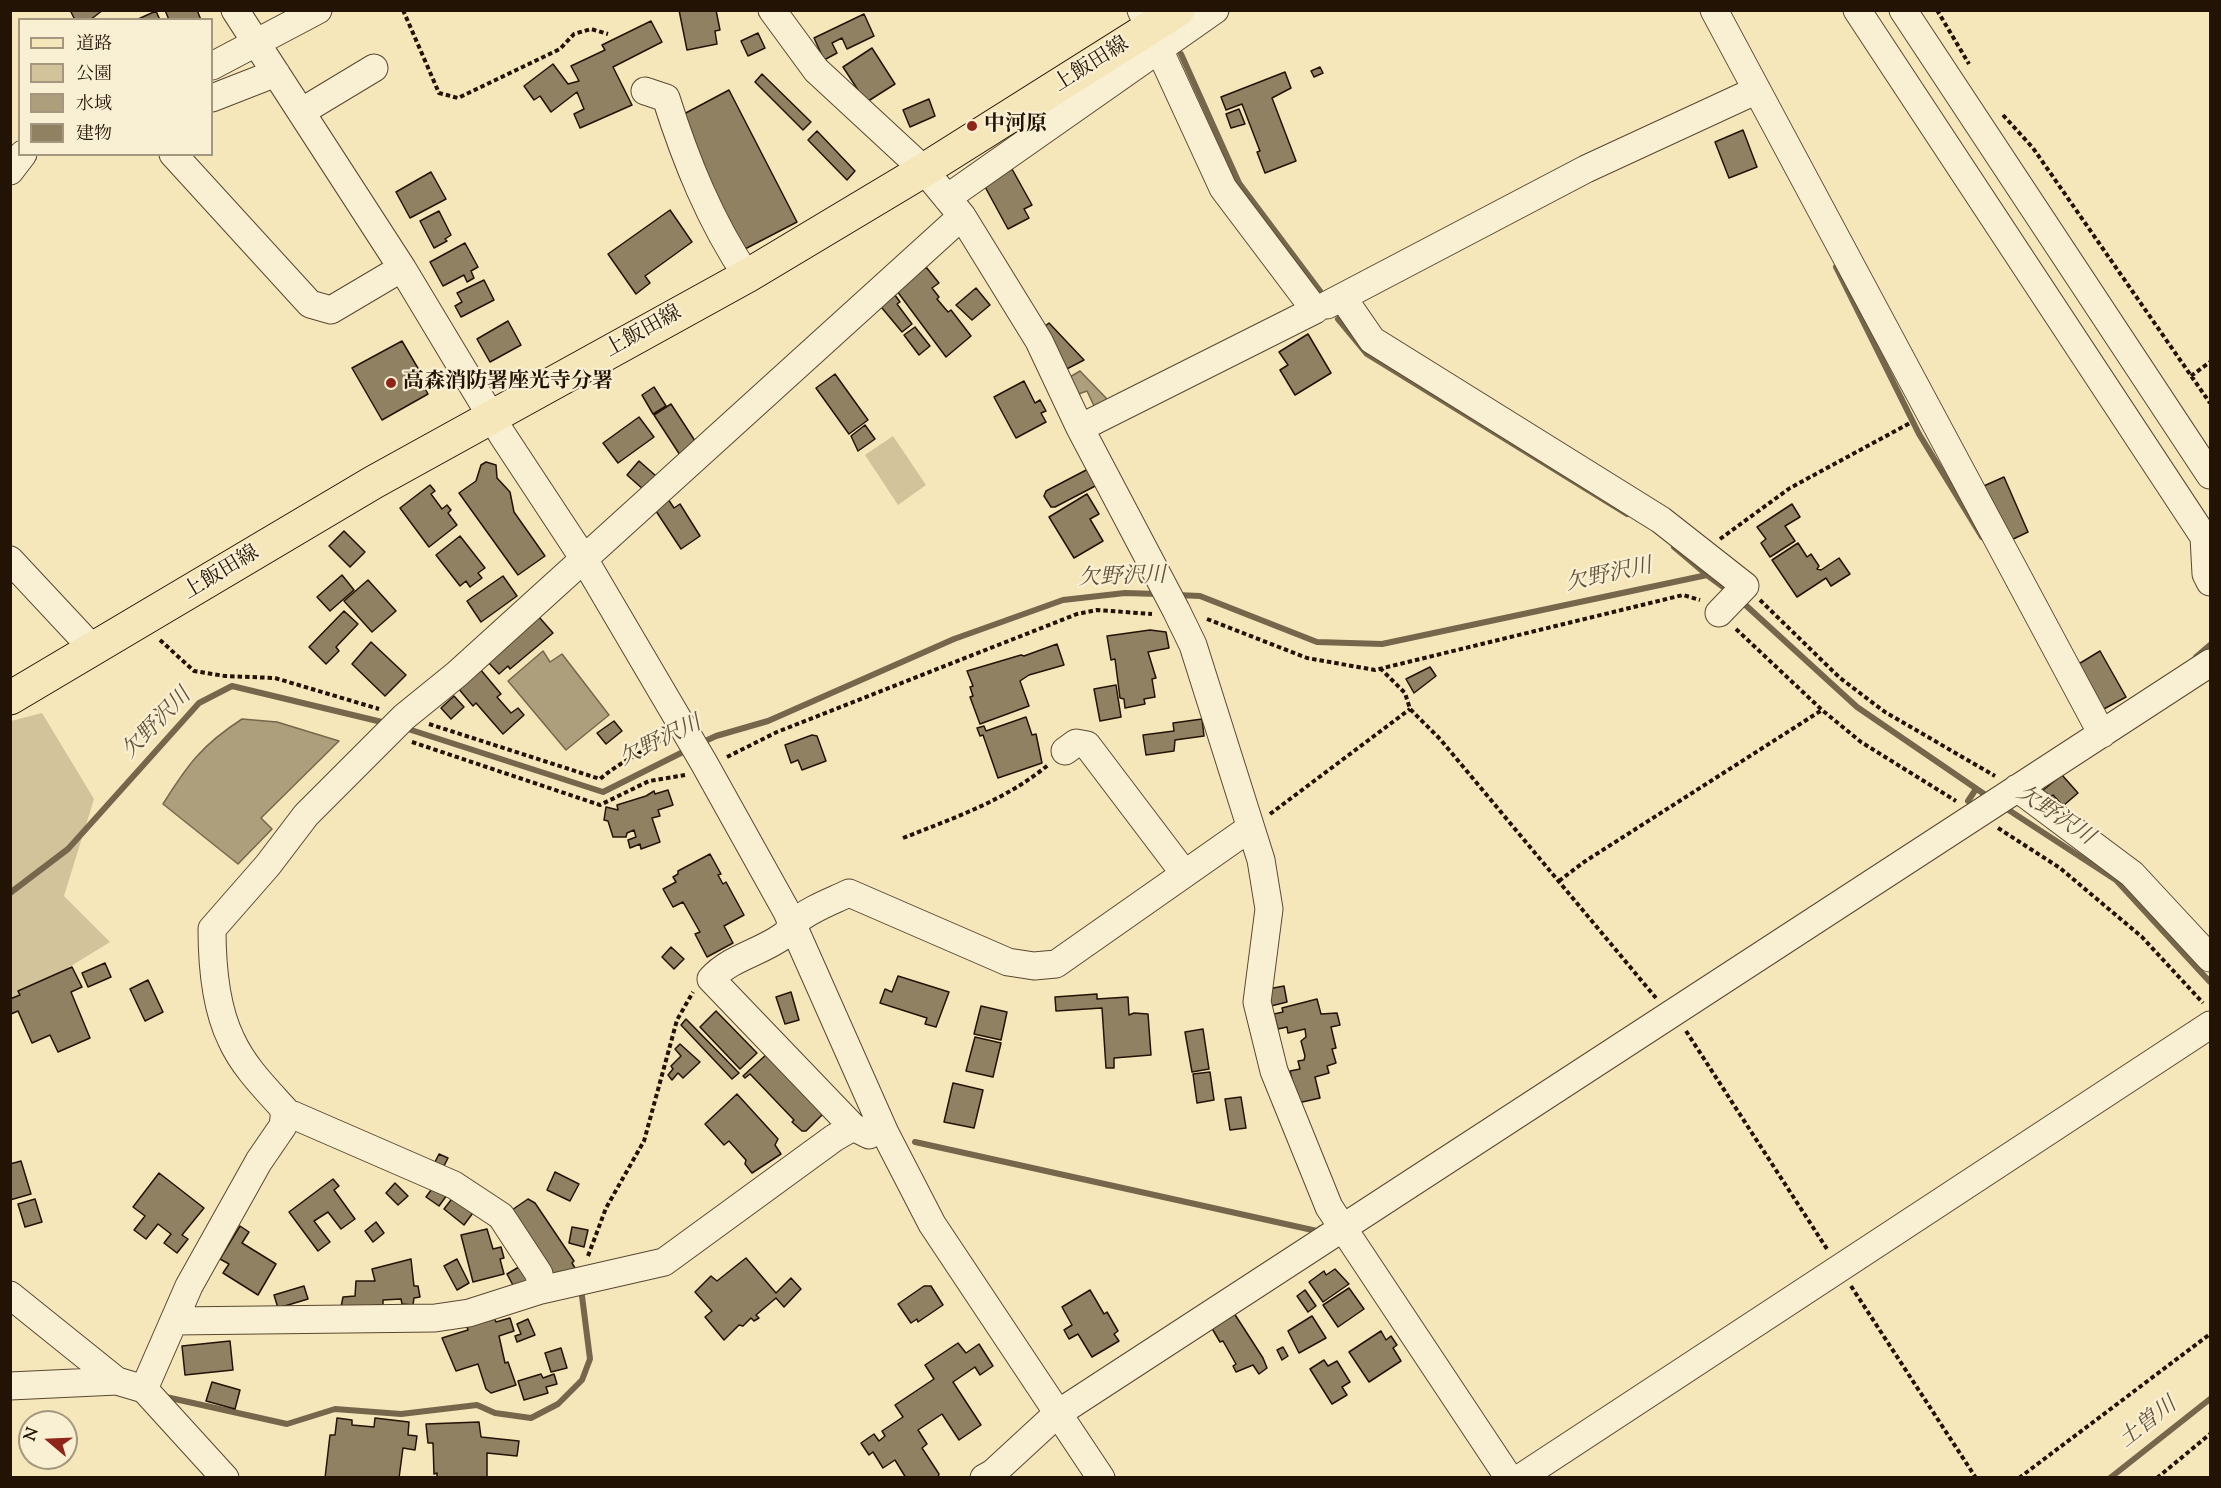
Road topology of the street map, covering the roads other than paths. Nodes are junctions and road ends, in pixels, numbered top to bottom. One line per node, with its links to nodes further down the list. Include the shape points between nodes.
1 (235, 10): 10 (street)
2 (318, 10): 10 (street)
3 (772, 10): 20 (street, via 816,70)
4 (1178, 10): 9 (main road, 上飯田線)
5 (1215, 10): 9 (street)
6 (1714, 10): 14 (street)
7 (1857, 10): 30 (street)
8 (1903, 10): 29 (street)
9 (1150, 30): 20 (main road, 上飯田線); 22 (street); 26 (street, via 1222,188)
10 (257, 43): 11 (street); 13 (street)
11 (213, 65)
12 (374, 68): 17 (street)
13 (276, 73): 16 (street); 17 (street)
14 (1757, 90): 25 (street, via 1586,169); 38 (street)
15 (645, 91): 24 (street, via 666,98 692,176)
16 (213, 98)
17 (301, 112): 23 (street)
18 (21, 156): 21 (street)
19 (175, 156): 23 (street, via 310,304 331,310)
20 (924, 170): 22 (street); 24 (main road, 上飯田線)
21 (10, 171)
22 (955, 207): 28 (street, via 1038,341); 31 (street)
23 (402, 267): 27 (street)
24 (747, 276): 27 (main road, 上飯田線)
25 (1343, 298): 26 (street); 34 (street, via 1372,340 1662,519 1745,586)
26 (1315, 310): 28 (street)
27 (491, 416): 31 (street); 35 (main road, 上飯田線)
28 (1080, 428): 41 (street, via 1193,645)
29 (2211, 475)
30 (2207, 542): 33 (street, via 2206,574)
31 (584, 559): 43 (street, via 706,766); 46 (street, via 394,727 306,815 212,929 212,971 230,1039 252,1073 285,1110)
32 (10, 560): 35 (street)
33 (2211, 582)
34 (1723, 610)
35 (94, 650): 37 (main road, 上飯田線)
36 (2211, 663): 38 (street)
37 (10, 698)
38 (2102, 734): 40 (street)
39 (1065, 751): 42 (street, via 1076,743 1087,745)
40 (2012, 791): 44 (street, via 2132,874); 49 (street, via 1664,1004)
41 (1250, 828): 42 (street); 49 (street, via 1269,909 1257,1002 1274,1071 1329,1207)
42 (1184, 873): 43 (street, via 1056,964 1008,962 849,893 808,912)
43 (793, 924): 47 (street, via 784,936 735,960 711,979); 48 (street)
44 (2211, 958)
45 (2211, 1025): 61 (street)
46 (284, 1115): 50 (street, via 293,1114 454,1185 501,1216 539,1274); 52 (street, via 283,1126 212,1245)
47 (854, 1127): 48 (street, via 870,1136); 50 (street, via 799,1148 664,1262)
48 (885, 1133): 56 (street, via 932,1224)
49 (1342, 1227): 56 (street); 60 (street)
50 (541, 1290): 52 (street, via 469,1313 435,1318)
51 (10, 1295): 53 (street)
52 (174, 1321): 55 (street)
53 (117, 1381): 54 (street); 55 (street)
54 (10, 1386)
55 (144, 1389): 57 (street)
56 (1057, 1414): 58 (street); 59 (street)
57 (225, 1478)
58 (984, 1478)
59 (1101, 1478)
60 (1509, 1478)
61 (1520, 1478)

